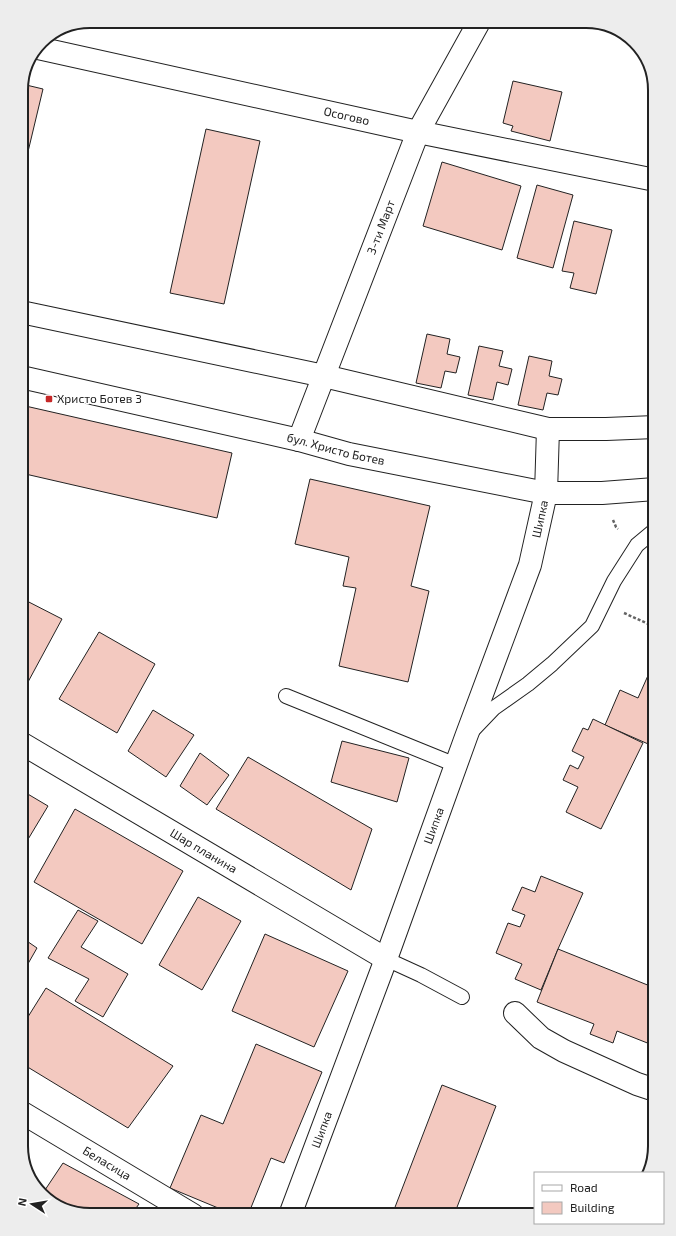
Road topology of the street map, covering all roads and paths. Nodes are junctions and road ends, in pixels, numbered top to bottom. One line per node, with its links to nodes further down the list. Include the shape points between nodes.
1 (476, 28): 3 (street, 3-ти Март)
2 (43, 49): 3 (street, Осогово)
3 (418, 132): 4 (street, Осогово); 6 (street, 3-ти Март)
4 (648, 179)
5 (28, 313): 6 (street)
6 (324, 376): 9 (street); 10 (street, 3-ти Март)
7 (28, 379): 10 (street, бул. Христо Ботев)
8 (648, 427): 9 (street)
9 (548, 429): 12 (street, Шипка)
10 (299, 440): 12 (street, бул. Христо Ботев, via 349,454)
11 (648, 490): 12 (street, бул. Христо Ботев)
12 (546, 493): 17 (street, Шипка, via 530,565)
13 (648, 536): 14 (lane, via 637,545)
14 (603, 604): 15 (path); 17 (lane, via 592,626 552,664 494,708)
15 (648, 624)
16 (286, 696): 19 (lane)
17 (466, 737): 19 (street, Шипка)
18 (28, 747): 20 (street, Шар планина)
19 (456, 765): 20 (street, Шипка)
20 (386, 959): 21 (lane); 26 (street, Шипка)
21 (462, 997)
22 (515, 1013): 23 (street, via 541,1038 564,1051)
23 (648, 1088)
24 (28, 1116): 25 (street, Беласица)
25 (181, 1208)
26 (293, 1208)

